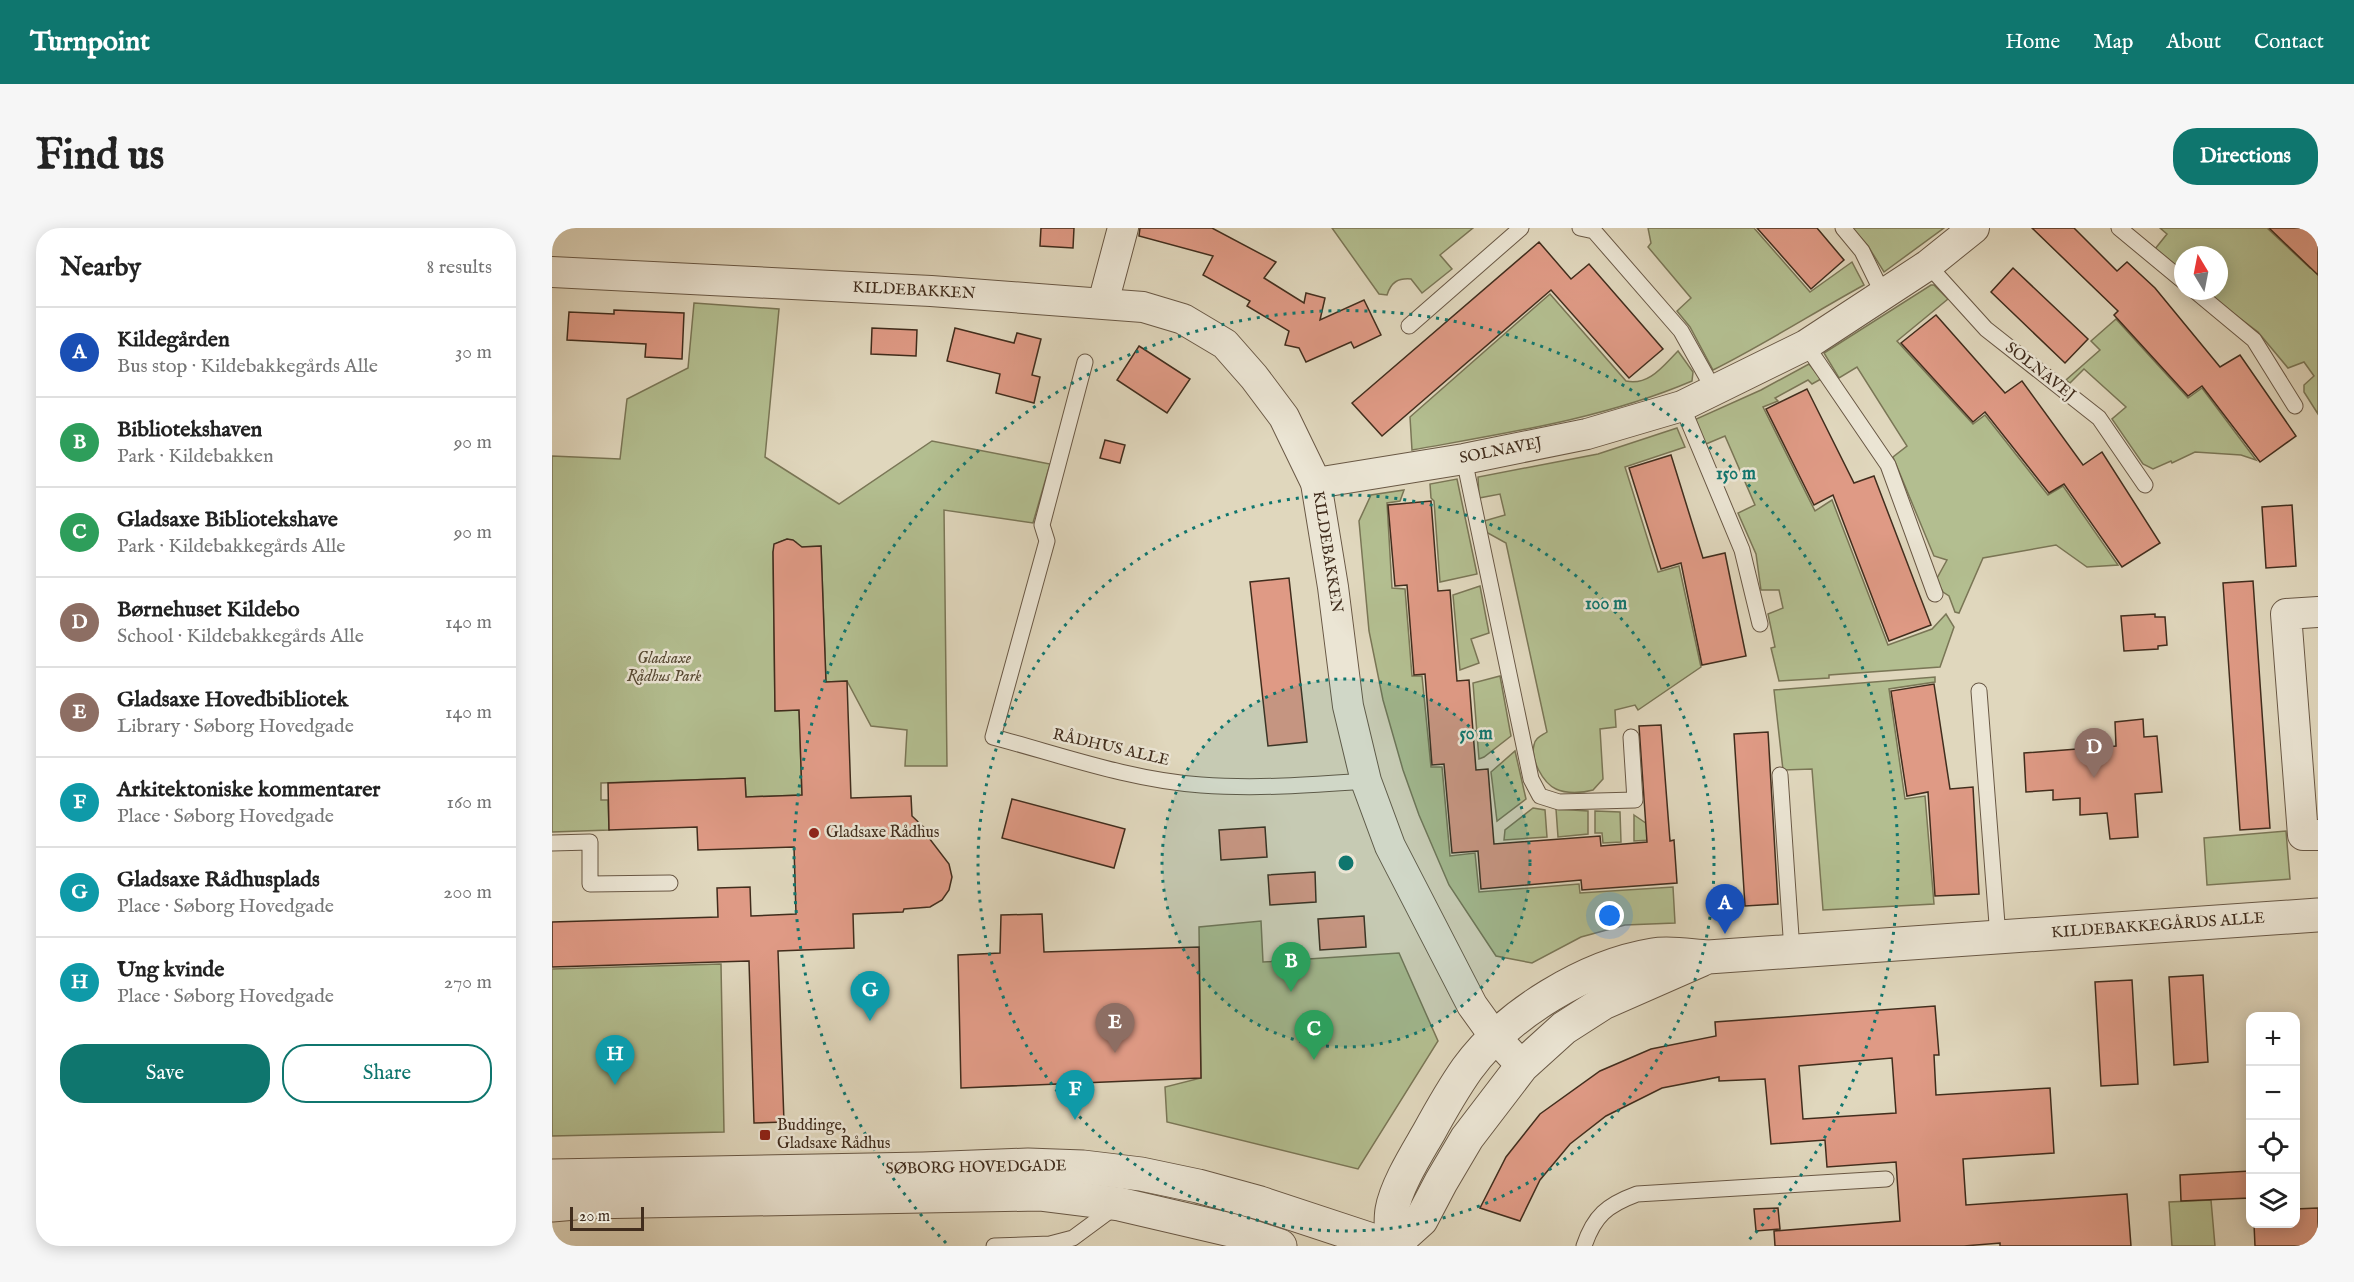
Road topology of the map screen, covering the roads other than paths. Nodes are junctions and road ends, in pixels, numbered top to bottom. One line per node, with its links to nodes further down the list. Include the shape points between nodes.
1 (1123, 228): 12 (street)
2 (1521, 228): 13 (lane)
3 (1843, 228): 10 (lane, via 1862,251)
4 (1974, 228): 7 (street, SOLNAVEJ)
5 (2118, 228): 9 (lane)
6 (1591, 229): 16 (lane, via 1681,331)
7 (1928, 264): 10 (street, SOLNAVEJ); 21 (lane, SOLNAVEJ, via 1986,329 2099,418)
8 (552, 272): 12 (street, KILDEBAKKEN)
9 (2174, 274)
10 (1883, 294): 14 (street, SOLNAVEJ)
11 (2206, 300): 18 (lane, via 2254,340)
12 (1103, 303): 20 (street, KILDEBAKKEN, via 1143,307 1183,319 1225,344 1284,417)
13 (1409, 326)
14 (1806, 345): 16 (street, SOLNAVEJ); 22 (lane, via 1888,465)
15 (1085, 362): 28 (lane, RÅDHUS ALLE, via 1042,525 1047,541 993,737 1136,776 1200,785)
16 (1714, 390): 17 (street, SOLNAVEJ)
17 (1682, 406): 19 (street, SOLNAVEJ, via 1587,434); 24 (lane, via 1742,550)
18 (2295, 406)
19 (1464, 459): 20 (street, SOLNAVEJ); 26 (lane, via 1531,779 1540,796 1559,802 1635,800)
20 (1316, 483): 28 (street, KILDEBAKKEN, via 1348,706)
21 (2145, 485)
22 (1935, 594)
23 (2318, 612): 29 (street, via 2286,614 2303,836)
24 (1760, 624)
25 (1979, 691): 33 (lane)
26 (1631, 736)
27 (1780, 776): 34 (lane)
28 (1366, 781): 36 (street, KILDEBAKKEN, via 1390,846 1454,973)
29 (2318, 835)
30 (552, 843): 31 (lane, via 590,842 590,884)
31 (670, 883)
32 (2318, 915): 33 (street, KILDEBAKKEGÅRDS ALLE)
33 (1998, 937): 34 (street, KILDEBAKKEGÅRDS ALLE)
34 (1792, 951): 35 (street, KILDEBAKKEGÅRDS ALLE)
35 (1708, 957): 36 (street, KILDEBAKKEGÅRDS ALLE, via 1656,954 1610,966 1564,987); 37 (street, KILDEBAKKEGÅRDS ALLE, via 1603,1003 1564,1028)
36 (1496, 1037): 37 (street, KILDEBAKKEN); 45 (street, KILDEBAKKEGÅRDS ALLE, via 1468,1068 1442,1108 1401,1186 1392,1209)
37 (1522, 1066): 45 (street, KILDEBAKKEGÅRDS ALLE, via 1467,1138 1421,1220)
38 (552, 1176): 45 (street, SØBORG HOVEDGADE, via 1083,1167 1198,1186)
39 (1886, 1179): 46 (lane, via 1637,1194 1616,1202 1601,1214 1589,1230)
40 (1119, 1204): 41 (street, SØBORG HOVEDGADE, via 1039,1194 981,1193); 42 (lane, via 1073,1238 1050,1244); 43 (street, SØBORG HOVEDGADE, via 1214,1225); 44 (street, via 1229,1217)
41 (552, 1205)
42 (994, 1246)
43 (1280, 1246)
44 (1349, 1246)
45 (1391, 1246)
46 (1584, 1246)

